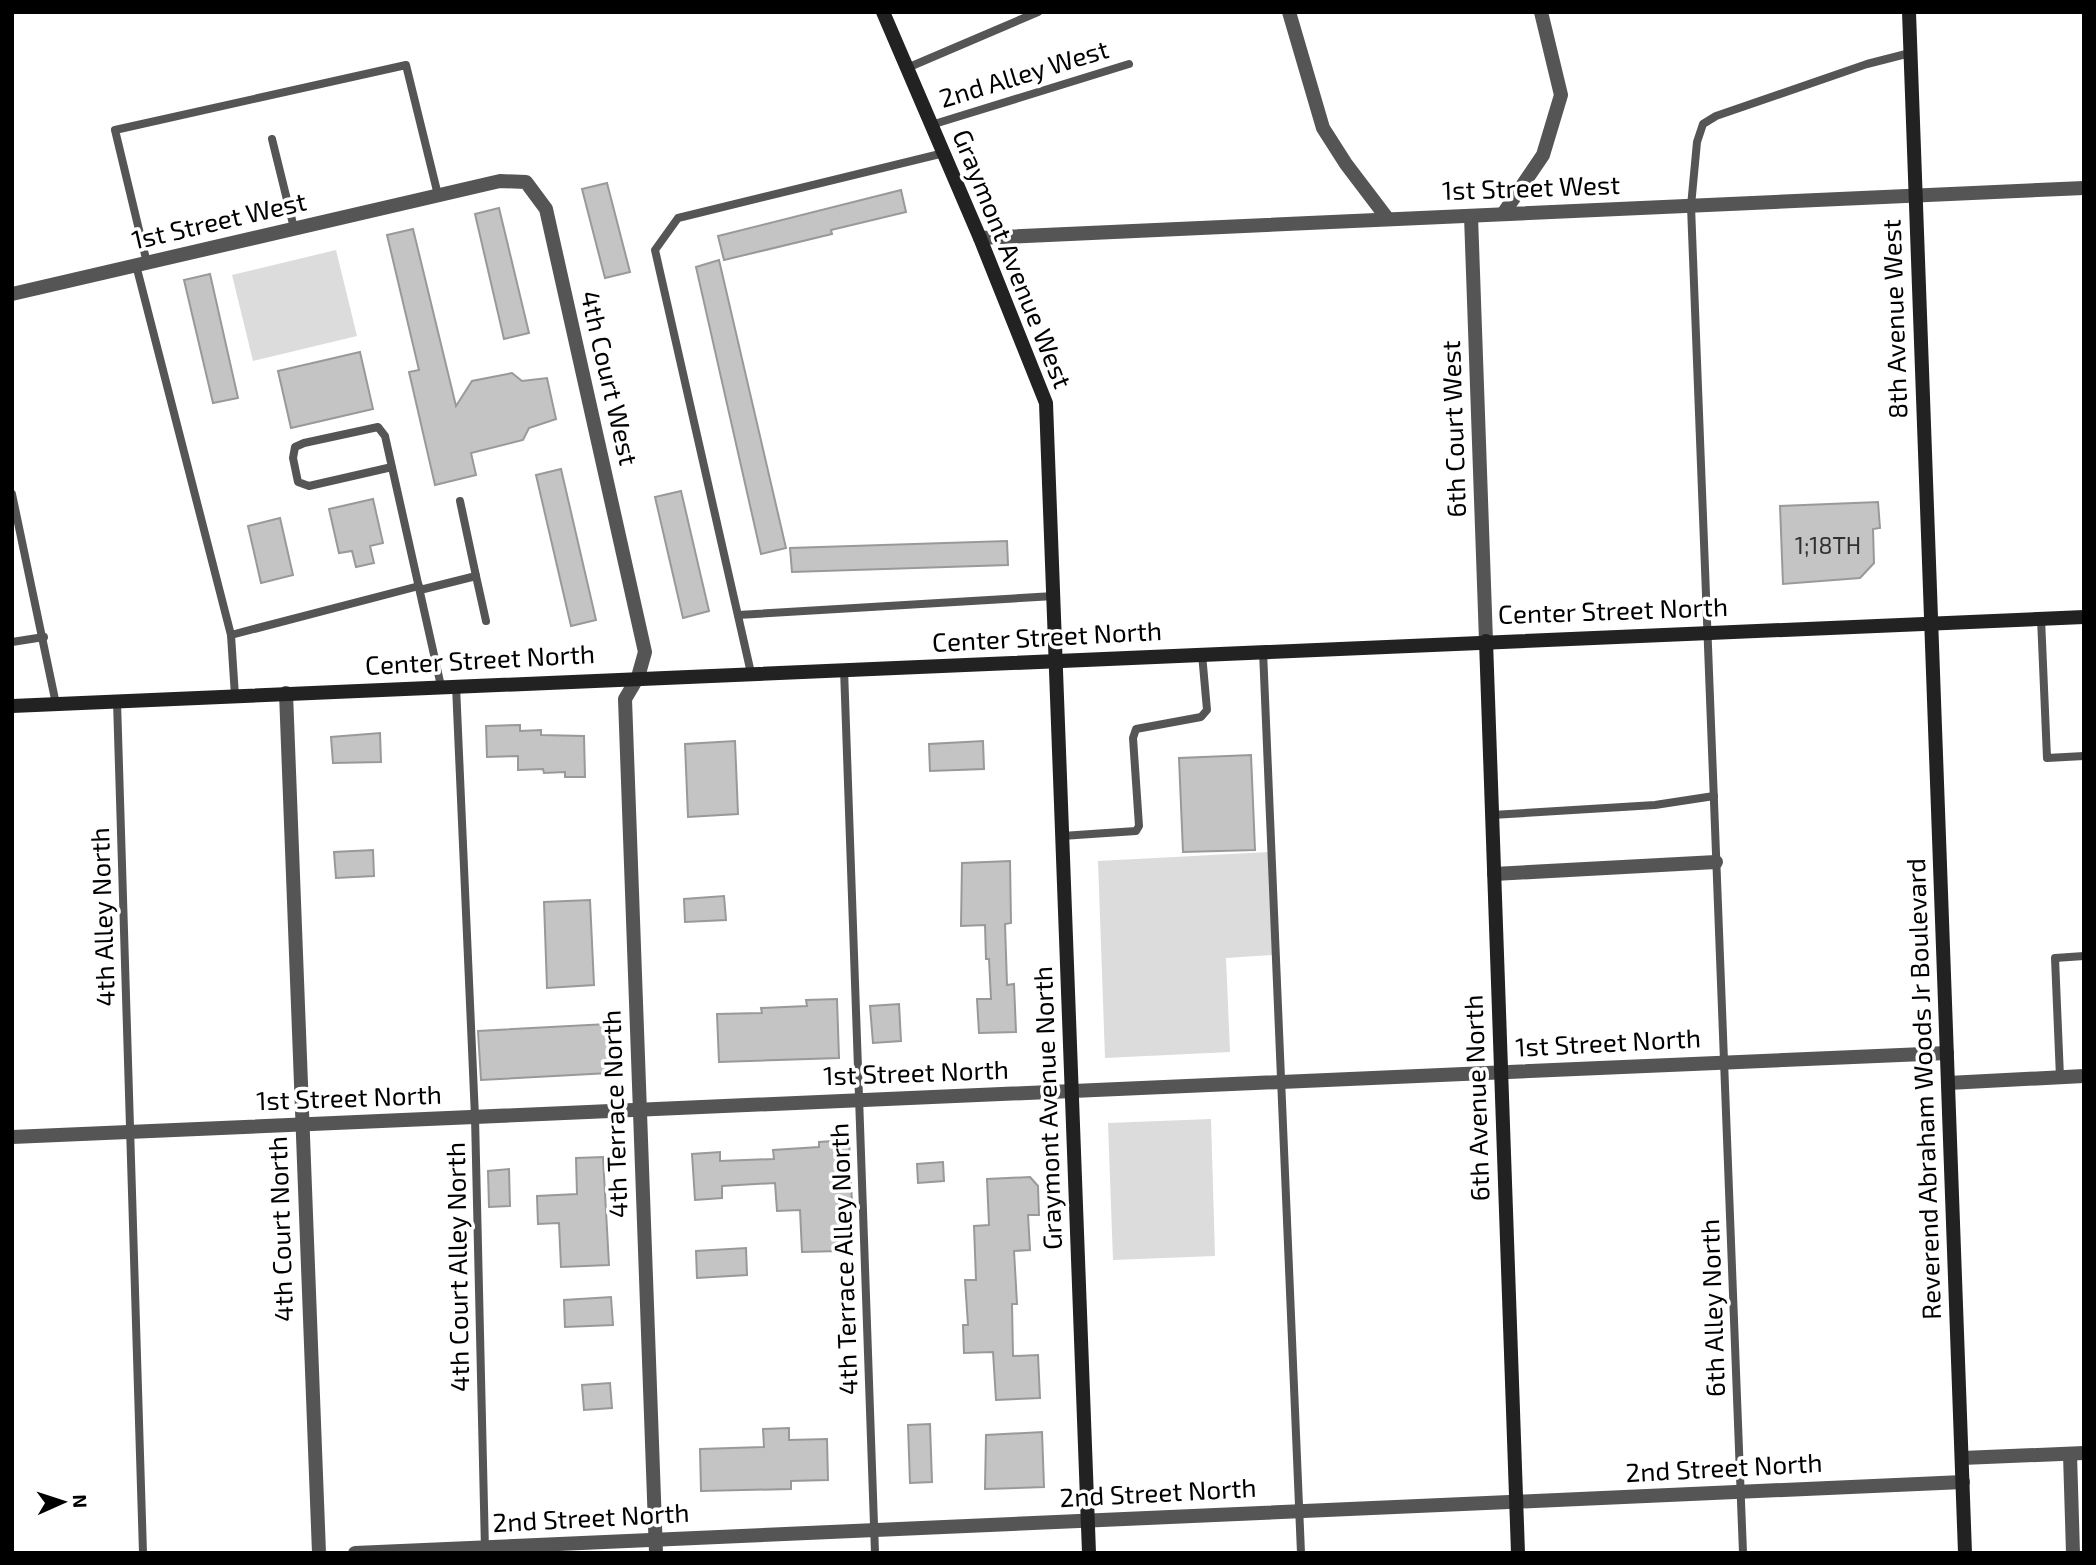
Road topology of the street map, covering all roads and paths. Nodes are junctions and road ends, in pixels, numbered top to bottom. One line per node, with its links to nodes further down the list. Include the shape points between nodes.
1 (883, 12): 8 (main road, Graymont Avenue West)
2 (1038, 12): 8 (lane)
3 (1289, 12): 18 (street, via 1322,128)
4 (1541, 12): 16 (street, via 1561,95 1544,155)
5 (1909, 12): 6 (main road, 8th Avenue West)
6 (1910, 53): 14 (main road, 8th Avenue West); 15 (lane, 6th Alley North, via 1867,64 1703,124)
7 (1129, 64): 9 (lane, 2nd Alley West)
8 (907, 68): 9 (main road, Graymont Avenue West)
9 (932, 125): 11 (main road, Graymont Avenue West)
10 (272, 139): 19 (lane)
11 (944, 153): 20 (main road, Graymont Avenue West); 29 (lane, via 678,218 655,250)
12 (2084, 188): 14 (street, 1st Street West)
13 (438, 195): 19 (street, 1st Street West); 21 (lane, via 406,65 202,109 115,130); 44 (street, 4th Court West, via 500,181 526,182 546,209 645,652)
14 (1915, 196): 15 (street, 1st Street West); 33 (main road, 8th Avenue West)
15 (1691, 206): 16 (street, 1st Street West); 34 (lane, 6th Alley North)
16 (1503, 214): 17 (street, 1st Street West)
17 (1471, 216): 18 (street, 1st Street West); 37 (street, 6th Court West)
18 (1388, 218): 20 (street, 1st Street West)
19 (293, 228): 21 (street, 1st Street West)
20 (980, 238): 28 (main road, Graymont Avenue West, via 1046,403)
21 (142, 264): 22 (street, 1st Street West); 35 (lane)
22 (12, 294)
23 (392, 467): 23 (lane, 4th Court Alley North, via 385,436 378,427 304,443 295,447 293,458 298,482 309,486); 27 (lane, 4th Court Alley North)
24 (12, 494): 36 (lane)
25 (460, 501): 26 (lane)
26 (476, 576): 27 (lane); 32 (lane)
27 (419, 588): 35 (lane); 45 (lane, 4th Court Alley North)
28 (1054, 596): 29 (lane); 41 (main road, Graymont Avenue West)
29 (738, 615): 43 (lane)
30 (2084, 617): 31 (main road, Center Street North)
31 (2041, 618): 33 (main road, Center Street North); 51 (lane, via 2047,758)
32 (486, 621)
33 (1931, 623): 34 (main road, Center Street North); 58 (main road, Reverend Abraham Woods Jr Boulevard)
34 (1707, 631): 37 (main road, Center Street North); 52 (lane, 6th Alley North)
35 (231, 635): 47 (lane)
36 (44, 638): 38 (lane); 49 (lane)
37 (1486, 641): 39 (main road, Center Street North); 53 (main road, 6th Avenue North)
38 (12, 642)
39 (1263, 651): 40 (main road, Center Street North); 63 (lane)
40 (1202, 654): 41 (main road, Center Street North); 54 (lane, via 1207,710 1201,716 1136,729 1136,831)
41 (1056, 661): 42 (main road, Center Street North); 54 (main road, Graymont Avenue North)
42 (844, 669): 43 (main road, Center Street North); 66 (lane, 4th Terrace Alley North)
43 (751, 673): 44 (main road, Center Street North)
44 (638, 677): 45 (main road, Center Street North); 67 (street, 4th Terrace North, via 625,699)
45 (448, 686): 46 (main road, Center Street North); 68 (lane, 4th Court Alley North)
46 (286, 693): 47 (main road, Center Street North); 69 (street, 4th Court North)
47 (235, 696): 48 (main road, Center Street North)
48 (117, 701): 49 (main road, Center Street North); 70 (lane, 4th Alley North)
49 (56, 704): 50 (main road, Center Street North)
50 (12, 706)
51 (2084, 756)
52 (1714, 796): 53 (lane, via 1655,805); 55 (lane, 6th Alley North)
53 (1492, 814): 56 (main road, 6th Avenue North)
54 (1062, 836): 65 (main road, Graymont Avenue North)
55 (1716, 862): 56 (street); 59 (lane, 6th Alley North)
56 (1494, 874): 60 (main road, 6th Avenue North)
57 (2084, 956): 62 (lane, via 2055,958)
58 (1947, 1053): 59 (street, 1st Street North); 64 (main road, Reverend Abraham Woods Jr Boulevard)
59 (1724, 1062): 60 (street, 1st Street North); 75 (lane, 6th Alley North)
60 (1501, 1072): 63 (street, 1st Street North); 76 (main road, 6th Avenue North)
61 (2084, 1076): 62 (street)
62 (2060, 1077): 64 (street)
63 (1280, 1082): 65 (street, 1st Street North); 77 (lane)
64 (1948, 1083): 73 (main road, Reverend Abraham Woods Jr Boulevard)
65 (1072, 1091): 66 (street, 1st Street North); 78 (main road, Graymont Avenue North)
66 (859, 1100): 67 (street, 1st Street North); 79 (lane, 4th Terrace Alley North)
67 (640, 1110): 68 (street, 1st Street North); 80 (street, 4th Terrace North)
68 (475, 1117): 69 (street, 1st Street North); 81 (lane, 4th Court Alley North)
69 (301, 1124): 70 (street, 1st Street North); 83 (street, 4th Court North)
70 (131, 1132): 71 (street, 1st Street North); 82 (lane, 4th Alley North)
71 (12, 1137)
72 (2077, 1453): 73 (street); 91 (street)
73 (1962, 1458): 74 (main road, Reverend Abraham Woods Jr Boulevard)
74 (1963, 1482): 75 (street, 2nd Street North); 90 (main road, Reverend Abraham Woods Jr Boulevard)
75 (1741, 1492): 76 (street, 2nd Street North); 89 (lane, 6th Alley North)
76 (1516, 1502): 77 (street, 2nd Street North); 88 (main road, 6th Avenue North)
77 (1299, 1511): 78 (street, 2nd Street North); 87 (lane)
78 (1087, 1521): 79 (street, 2nd Street North); 86 (main road, Graymont Avenue North)
79 (874, 1530): 80 (street, 2nd Street North); 85 (lane, 4th Terrace Alley North)
80 (655, 1546): 81 (street, 2nd Street North)
81 (485, 1550): 84 (street, 2nd Street North)
82 (143, 1553)
83 (319, 1553)
84 (355, 1553)
85 (875, 1553)
86 (1089, 1553)
87 (1301, 1553)
88 (1518, 1553)
89 (1743, 1553)
90 (1965, 1553)
91 (2073, 1553)

